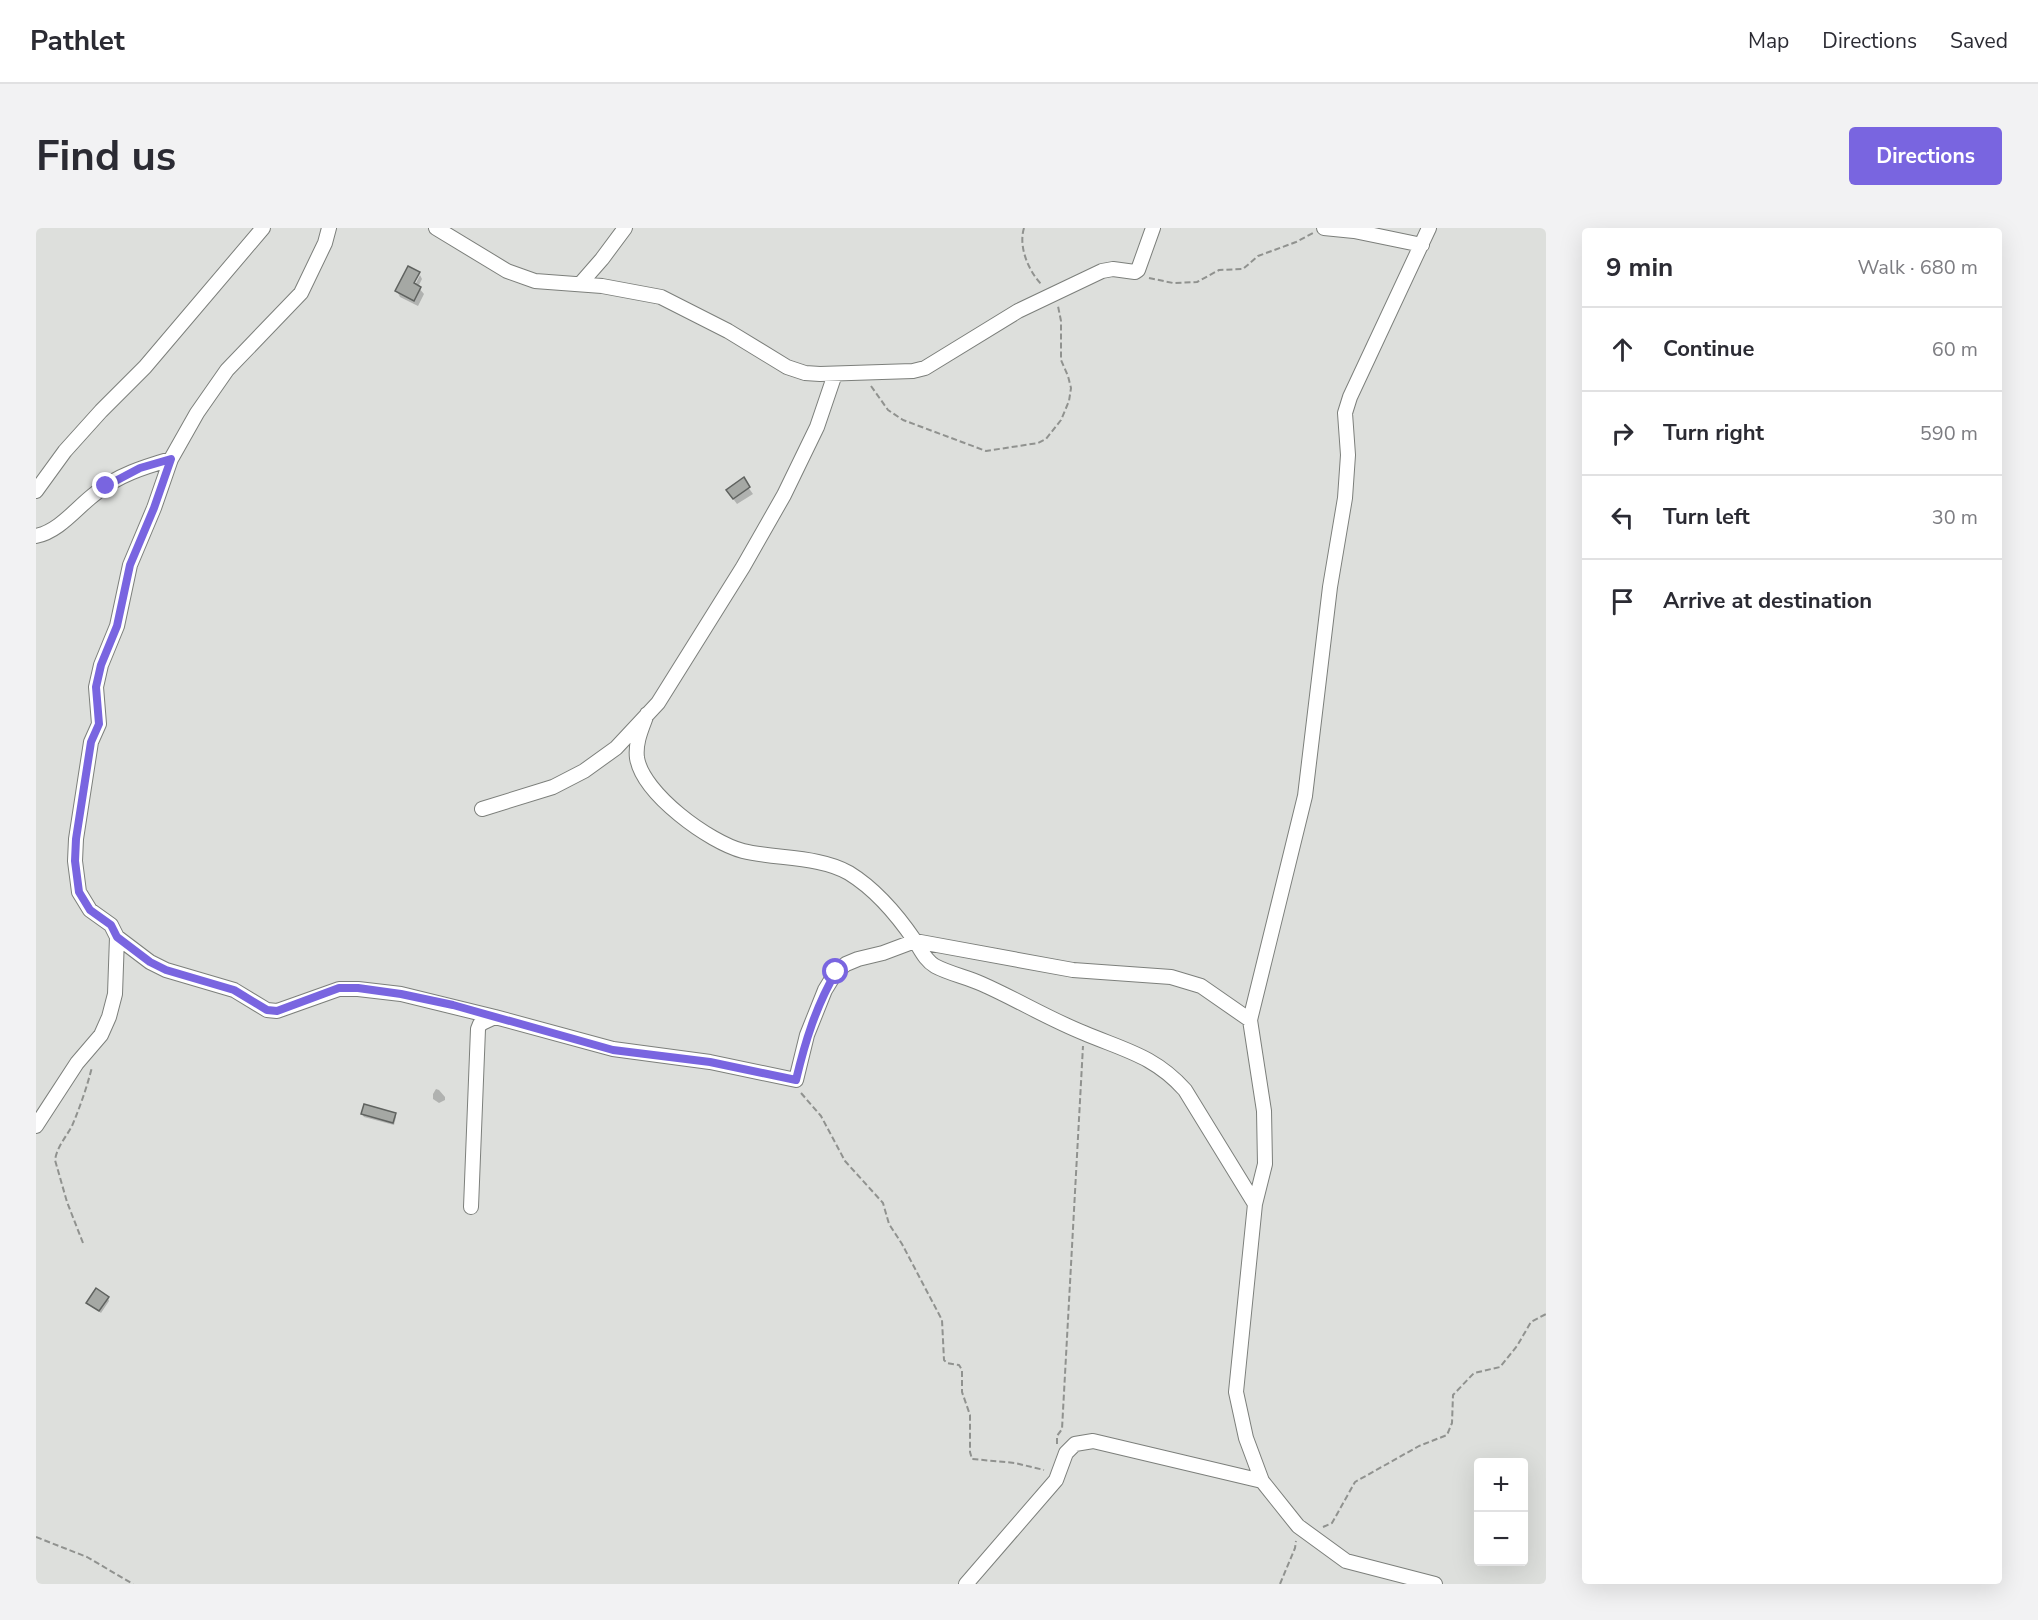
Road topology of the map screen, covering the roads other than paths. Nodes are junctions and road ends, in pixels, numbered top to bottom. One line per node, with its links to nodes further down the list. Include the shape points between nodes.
1 (263, 228): 12 (street, via 145,367 65,451)
2 (329, 228): 11 (street, via 301,293 227,370)
3 (436, 228): 9 (street, via 507,271 535,281)
4 (625, 228): 9 (street)
5 (1153, 228): 10 (street, via 1136,272 1102,271 1018,311 925,368)
6 (1429, 228): 8 (street)
7 (1319, 230): 8 (street, via 1354,231)
8 (1422, 245): 19 (street, via 1346,413 1345,498 1330,587 1305,796)
9 (581, 283): 10 (street, via 661,297 787,367 805,373)
10 (835, 374): 14 (street, via 817,427 784,495 658,703)
11 (171, 459): 13 (street, via 116,479 58,526); 16 (street, via 130,565 117,626 101,665 96,687 99,724 91,742 76,839 79,892 90,910 111,925)
12 (36, 491)
13 (36, 536)
14 (647, 714): 15 (street, via 616,748 584,771 553,787); 17 (street, via 638,740 639,764 646,779 678,813 714,838 741,850 829,865 848,872 877,895)
15 (482, 809)
16 (117, 937): 18 (street, via 166,970 234,990 267,1010 277,1011 339,988 358,988 401,994); 20 (street, via 115,994 109,1017 101,1035 77,1063)
17 (915, 941): 18 (street, via 858,959 836,972 807,1035 796,1080 710,1062 613,1050); 19 (street, via 1073,970 1171,977 1201,986); 21 (street, via 934,965 981,983 1084,1033 1136,1052 1175,1078)
18 (495, 1017): 22 (street, via 478,1029)
19 (1250, 1020): 21 (street, via 1264,1111 1265,1164)
20 (36, 1126)
21 (1255, 1204): 23 (street, via 1236,1392 1246,1438)
22 (471, 1207)
23 (1262, 1481): 24 (street, via 1093,1441 1075,1444 1066,1453 1056,1480); 25 (street, via 1298,1526 1346,1561)
24 (966, 1584)
25 (1435, 1584)

